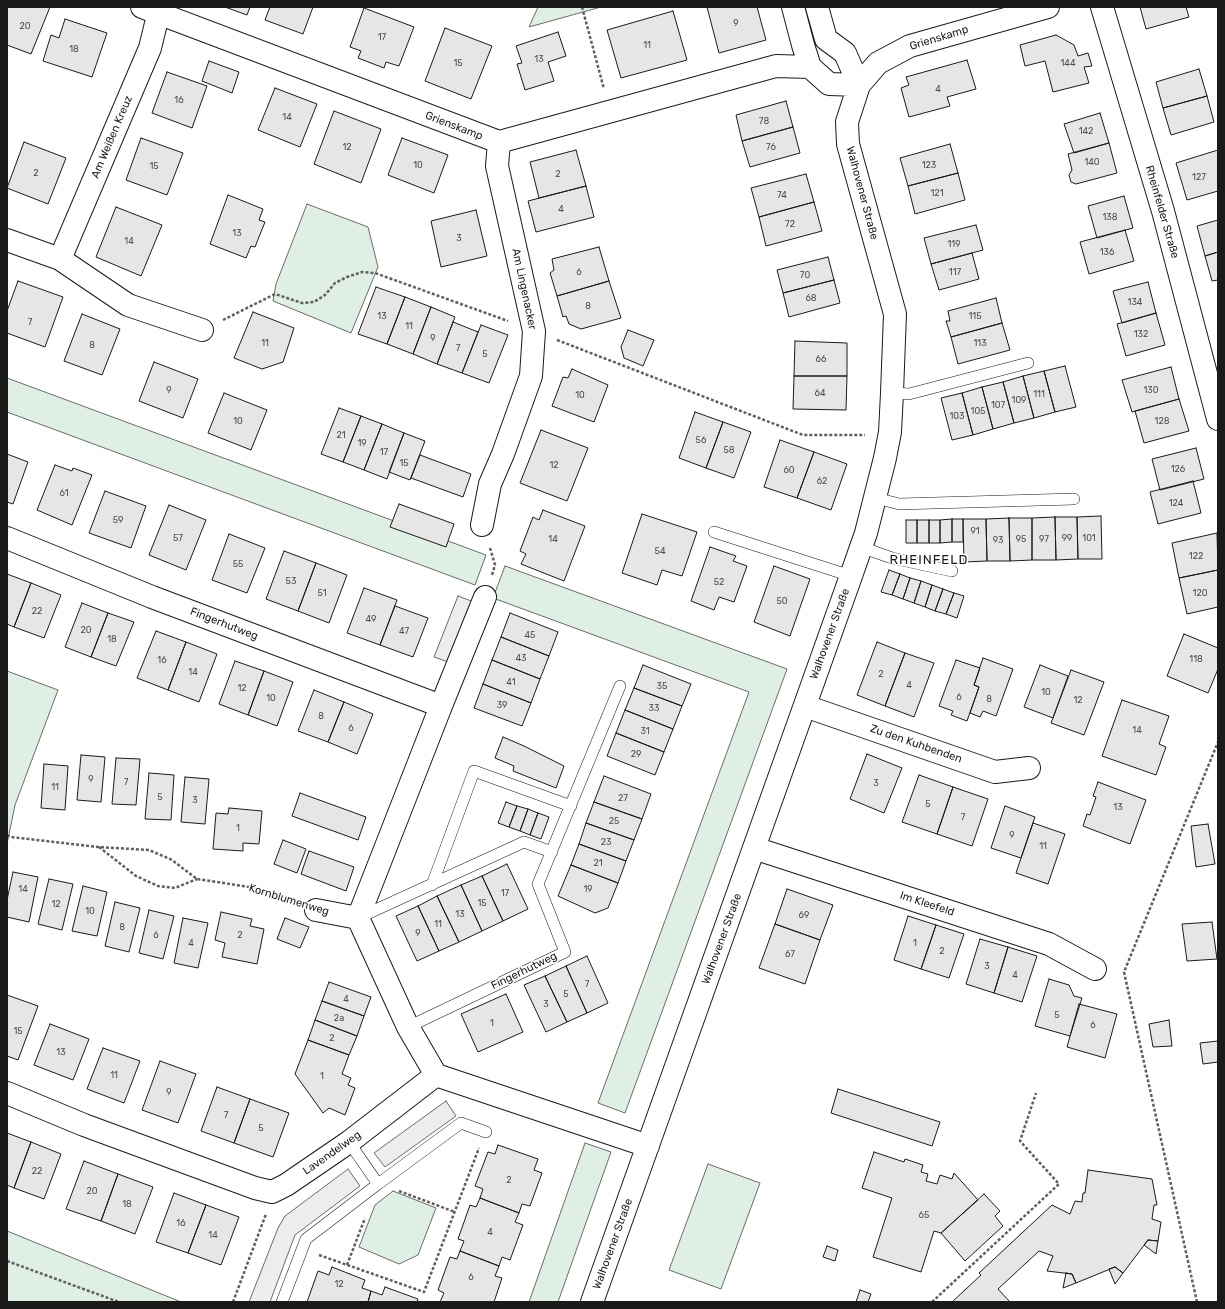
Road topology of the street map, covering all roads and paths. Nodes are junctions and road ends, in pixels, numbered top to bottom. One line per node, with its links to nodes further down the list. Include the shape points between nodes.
1 (582, 7): 12 (path)
2 (793, 7): 8 (street)
3 (817, 7): 7 (street)
4 (1048, 7): 11 (street, Grienskamp, via 910,46 878,63)
5 (1102, 7): 20 (street, Rheinfelder Straße, via 1163,211)
6 (153, 9): 13 (street, Grienskamp); 15 (street, Am Weißen Kreuz, via 150,48)
7 (826, 39): 8 (street); 11 (street, via 845,53)
8 (803, 45): 9 (street); 10 (street)
9 (776, 66): 10 (street); 12 (street)
10 (810, 67): 11 (street, via 829,84)
11 (859, 85): 19 (street, Walhovener Straße, via 847,122 848,144 895,314)
12 (610, 112): 13 (street)
13 (499, 142): 17 (street, Am Lingenacker, via 497,166)
14 (7, 240): 15 (street)
15 (60, 259): 16 (street, via 128,305)
16 (202, 330): 17 (path, via 275,294 302,304 314,302 325,295 335,283 362,272 375,273)
17 (534, 331): 21 (path, via 803,434 859,436); 24 (street, Am Lingenacker, via 531,376 490,484)
18 (1028, 363): 19 (lane, via 909,394)
19 (892, 393): 21 (street, Walhovener Straße)
20 (1218, 419)
21 (890, 432): 22 (street, Walhovener Straße)
22 (876, 498): 23 (lane, via 899,504); 27 (street, Walhovener Straße)
23 (1074, 499)
24 (482, 524): 30 (path, via 495,565)
25 (714, 532): 29 (lane, Walhovener Straße)
26 (7, 538): 32 (street, Fingerhutweg)
27 (861, 547): 28 (lane, via 892,558); 29 (street, Walhovener Straße)
28 (952, 571)
29 (851, 576): 33 (street, Walhovener Straße)
30 (484, 597): 32 (street)
31 (620, 686): 36 (lane, Fingerhutweg)
32 (441, 706): 44 (street)
33 (805, 706): 35 (street, Zu den Kuhbenden, via 995,772); 39 (street, Walhovener Straße)
34 (1218, 742): 64 (path, via 1124,972)
35 (1029, 768)
36 (571, 806): 40 (lane, Fingerhutweg); 42 (lane, via 474,771)
37 (7, 835): 38 (path, Kornblumenweg)
38 (98, 847): 41 (path, Kornblumenweg, via 149,850 172,860); 41 (path, via 136,876 158,886 175,888)
39 (754, 848): 45 (street, Im Kleefeld, via 1049,944); 52 (street, Walhovener Straße)
40 (552, 852): 42 (lane, via 524,842); 46 (lane, Fingerhutweg, via 538,884 565,952)
41 (196, 879): 43 (path, Kornblumenweg, via 249,887)
42 (432, 885): 44 (lane)
43 (316, 910): 44 (street, Kornblumenweg)
44 (358, 918): 46 (street)
45 (1095, 969)
46 (408, 1027): 47 (street)
47 (436, 1075): 51 (street, Lavendelweg); 52 (street)
48 (7, 1093): 54 (street, via 84,1125)
49 (1036, 1093): 63 (path, via 1020,1141 1059,1184)
50 (486, 1132): 53 (lane, via 461,1123); 55 (path)
51 (349, 1142): 53 (lane); 54 (street, Lavendelweg)
52 (648, 1146): 62 (street, Walhovener Straße)
53 (378, 1184): 55 (path); 56 (lane, via 306,1238); 58 (path)
54 (272, 1192): 60 (path, via 266,1215)
55 (455, 1212): 58 (path, via 424,1292)
56 (302, 1249): 58 (path); 61 (lane)
57 (7, 1261): 59 (path)
58 (347, 1265)
59 (118, 1302)
60 (233, 1302)
61 (282, 1302)
62 (592, 1302)
63 (932, 1302)
64 (1197, 1302)

